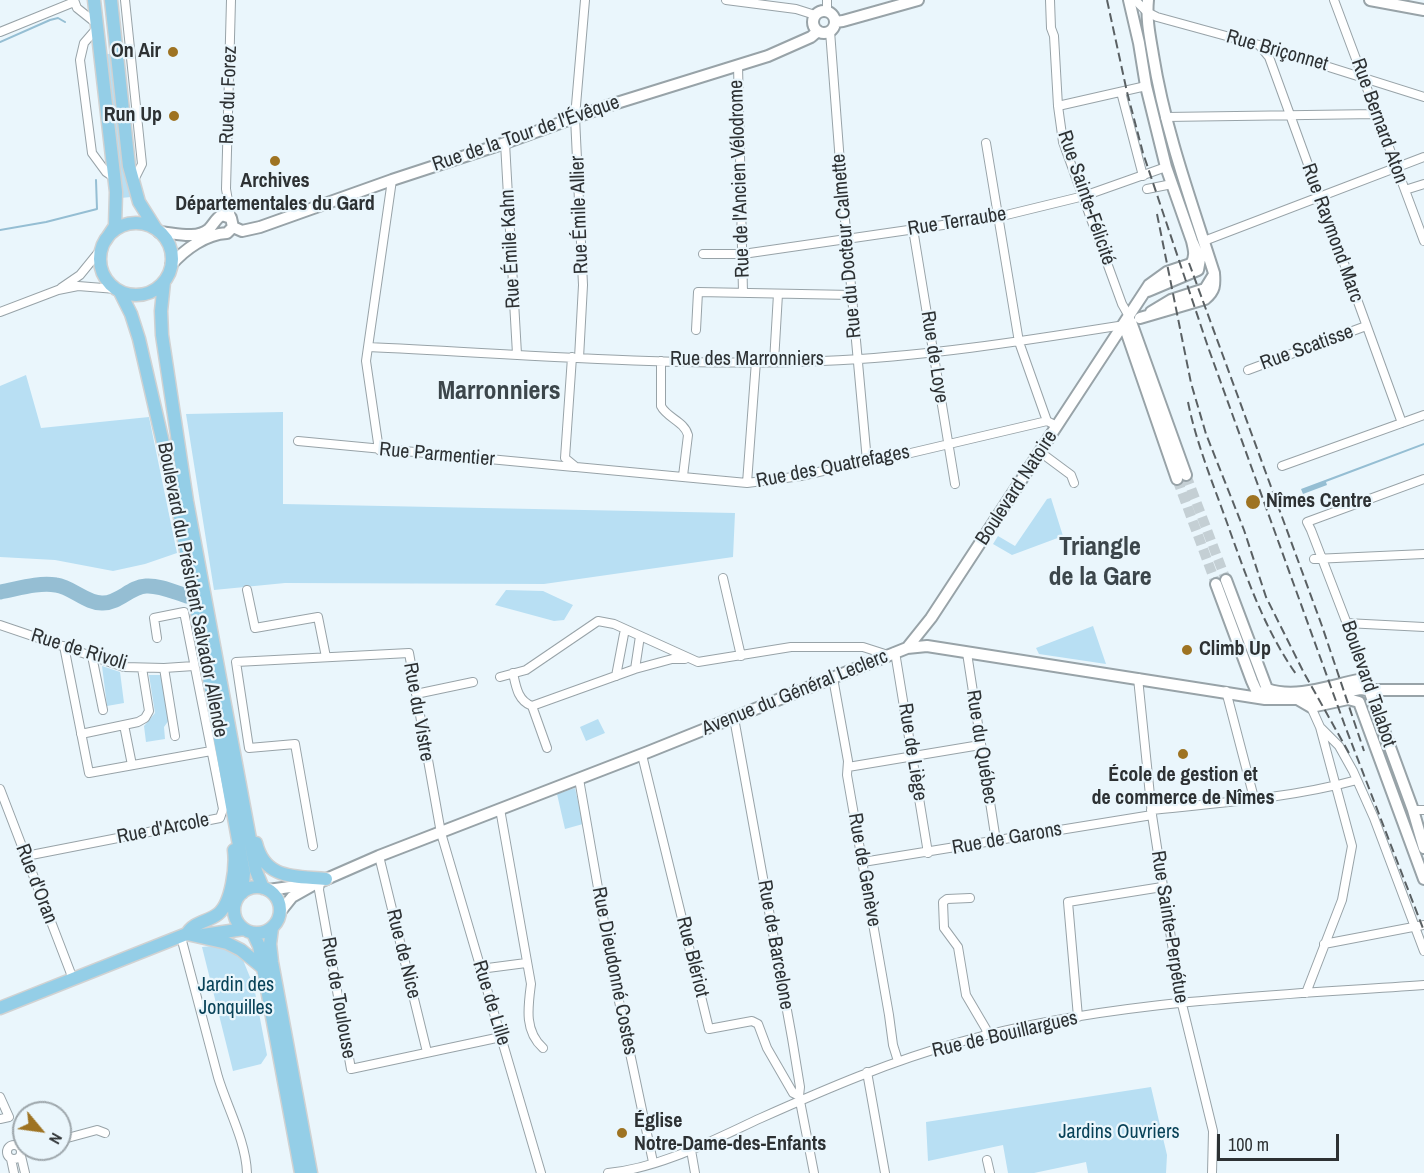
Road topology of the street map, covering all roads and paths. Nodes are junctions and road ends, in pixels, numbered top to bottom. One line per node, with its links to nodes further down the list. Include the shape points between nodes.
1 (94, 0): 20 (main road)
2 (111, 0): 43 (main road, via 124,133)
3 (125, 0): 43 (street, via 142,164)
4 (231, 0): 46 (street, Rue du Forez)
5 (585, 0): 33 (street, Rue Émile Allier)
6 (726, 0): 19 (street)
7 (918, 0): 15 (main road)
8 (1050, 0): 30 (street, Rue Sainte-Félicité)
9 (1129, 0): 27 (main road)
10 (1135, 0): 18 (street, Rue Briçonnet)
11 (1148, 0): 18 (main road)
12 (1334, 0): 26 (street, Rue Bernard Aton)
13 (1370, 0): 17 (main road)
14 (74, 1): 20 (street); 22 (street)
15 (898, 3): 21 (main road)
16 (827, 6): 19 (main road); 21 (main road, via 833,15)
17 (1424, 10)
18 (1147, 12): 24 (street, Rue Briçonnet); 34 (main road)
19 (815, 15): 23 (main road, via 813,22)
20 (96, 26): 41 (main road); 41 (street, via 84,43 80,60 92,153)
21 (833, 26): 23 (main road, via 825,33); 57 (street, Rue du Docteur Calmette)
22 (0, 32)
23 (818, 32): 25 (main road, Rue de la Tour de l'Évêque, via 768,56)
24 (1259, 45): 26 (street, Rue Briçonnet); 32 (street, Rue Raymond Marc, via 1269,57)
25 (738, 65): 33 (main road, Rue de la Tour de l'Évêque); 63 (street, Rue de l'Ancien Vélodrome)
26 (1363, 77): 29 (street, Rue Briçonnet); 31 (street, Rue Bernard Aton)
27 (1146, 86): 28 (street); 38 (main road)
28 (1121, 92): 30 (street); 40 (street)
29 (1424, 97)
30 (1058, 106): 49 (street, Rue Sainte-Félicité, via 1063,142)
31 (1377, 114): 32 (street); 39 (street, Rue Bernard Aton)
32 (1290, 115): 34 (street); 50 (street, Rue Raymond Marc)
33 (575, 117): 35 (main road, Rue de la Tour de l'Évêque); 80 (street, Rue Émile Allier, via 583,285)
34 (1165, 117): 59 (main road)
35 (505, 143): 42 (main road, Rue de la Tour de l'Évêque); 78 (street, Rue Émile Kahn)
36 (986, 143): 51 (street)
37 (1424, 157): 39 (street)
38 (1166, 167): 40 (street, Rue Terraube); 44 (main road)
39 (1398, 167): 48 (street, Rue Bernard Aton); 50 (street)
40 (1143, 176): 49 (street, Rue Terraube)
41 (115, 178): 61 (main road, via 116,217)
42 (392, 180): 53 (main road, Rue de la Tour de l'Évêque, via 247,231); 77 (street)
43 (133, 182): 55 (main road, via 139,202)
44 (1172, 184): 47 (street); 58 (main road)
45 (1424, 184): 48 (street)
46 (226, 189): 52 (street, Rue du Forez); 53 (street, Rue du Forez)
47 (1147, 189)
48 (1405, 190): 60 (street, Rue Bernard Aton)
49 (1084, 196): 51 (street, Rue Terraube); 73 (street, Rue Sainte-Félicité)
50 (1318, 196): 59 (street); 74 (street, Rue Raymond Marc)
51 (998, 217): 54 (street, Rue Terraube); 76 (street)
52 (216, 220): 53 (main road, via 225,215); 55 (main road, via 206,231 193,235); 56 (main road)
53 (232, 223): 56 (main road, via 227,233)
54 (913, 229): 57 (street, Rue Terraube); 79 (street, Rue de Loye)
55 (158, 231): 61 (main road, via 143,224 128,224 115,230); 64 (main road, via 169,245)
56 (220, 233): 64 (main road, via 187,249)
57 (847, 238): 63 (street, Rue Terraube); 71 (street, Rue du Docteur Calmette)
58 (1192, 241): 70 (main road, via 1195,254 1191,264 1167,272); 70 (main road, Boulevard Natoire, via 1200,259 1198,270)
59 (1204, 241): 73 (main road, via 1214,273 1212,294)
60 (1424, 241)
61 (104, 245): 66 (street, via 80,275); 67 (main road, via 102,272)
62 (703, 254): 63 (street, Rue Terraube)
63 (743, 254): 68 (street, Rue de l'Ancien Vélodrome)
64 (171, 265): 65 (main road)
65 (164, 282): 67 (main road, via 143,294 130,295); 158 (main road, Boulevard du Président Salvador Allende, via 162,335 186,501)
66 (58, 290): 67 (street, via 78,286); 72 (street)
67 (118, 290): 107 (main road, Boulevard du Président Salvador Allende, via 139,339)
68 (743, 293): 69 (street); 75 (street, via 698,292)
69 (778, 294): 71 (street); 84 (street)
70 (1143, 294): 73 (main road, Boulevard Natoire)
71 (852, 295): 81 (street, Rue du Docteur Calmette)
72 (0, 312)
73 (1131, 320): 76 (street, Rue des Marronniers); 88 (main road, Boulevard Natoire); 97 (main road)
74 (1366, 326): 85 (street, Rue Scatisse); 87 (street, Rue Raymond Marc)
75 (696, 330)
76 (1019, 342): 79 (street, Rue des Marronniers); 88 (street)
77 (368, 347): 78 (street, Rue des Marronniers); 91 (street, via 366,361)
78 (517, 354): 80 (street, Rue des Marronniers)
79 (933, 354): 81 (street, Rue des Marronniers); 90 (street, Rue de Loye)
80 (576, 358): 82 (street, Rue des Marronniers); 95 (street, via 566,458)
81 (857, 359): 84 (street, Rue des Marronniers); 93 (street, Rue du Docteur Calmette)
82 (661, 361): 83 (street, Rue des Marronniers); 96 (street, via 661,406 688,435)
83 (756, 361): 84 (street, Rue des Marronniers); 99 (street)
84 (774, 362)
85 (1248, 370)
86 (1424, 416): 87 (street)
87 (1402, 423): 94 (street)
88 (1052, 424): 90 (street, Rue des Quatrefages); 92 (main road, Boulevard Natoire)
89 (298, 441): 91 (street, Rue Parmentier)
90 (948, 444): 93 (street, Rue des Quatrefages); 101 (street, Rue de Loye)
91 (379, 450): 95 (street, Rue Parmentier)
92 (1040, 452): 100 (street, via 1071,475); 115 (main road, Boulevard Natoire, via 931,618)
93 (867, 461): 99 (street, Rue des Quatrefages)
94 (1282, 466)
95 (576, 467): 96 (street, Rue des Quatrefages)
96 (684, 476): 99 (street, Rue des Quatrefages)
97 (1182, 477)
98 (1424, 479): 103 (street, Boulevard Talabot, via 1306,522)
99 (747, 483)
100 (1074, 483)
101 (955, 484)
102 (1424, 554): 103 (street)
103 (1318, 559): 108 (street, Boulevard Talabot)
104 (723, 578): 119 (street)
105 (1221, 582): 136 (main road, via 1252,681 1256,690)
106 (248, 590): 120 (street, via 255,628 318,616)
107 (198, 612): 174 (main road, Boulevard du Président Salvador Allende, via 244,873); 182 (main road, via 198,643 236,860 222,909 190,928)
108 (1346, 623): 110 (street); 132 (street, Boulevard Talabot)
109 (0, 625): 114 (street, Rue de Rivoli)
110 (1424, 627)
111 (624, 634): 127 (street)
112 (640, 636): 121 (street); 125 (street); 126 (street, via 598,621 526,670)
113 (157, 638): 122 (street, Rue d'Arcole, via 154,618 184,612)
114 (64, 646): 118 (street, Rue de Rivoli); 144 (street)
115 (907, 648): 116 (main road, Avenue du Général Leclerc, via 927,646); 117 (main road, Avenue du Général Leclerc)
116 (967, 653): 130 (main road, Avenue du Général Leclerc); 146 (street, Rue du Québec)
117 (892, 654): 119 (street, via 863,647 790,647); 129 (main road, Avenue du Général Leclerc); 150 (street, Rue de Liège)
118 (92, 656): 123 (street, Rue de Rivoli, via 124,667); 140 (street)
119 (741, 656): 121 (street, via 698,662)
120 (326, 657): 135 (street, Rue du Vistre, via 409,653); 164 (street, Rue du Vistre, via 236,662 249,748 295,744)
121 (690, 659): 125 (street, via 672,659)
122 (194, 666): 124 (street, Rue de Rivoli); 148 (street, Rue d'Arcole)
123 (142, 668): 124 (street, Rue de Rivoli); 142 (street, via 149,711 146,718)
124 (164, 668): 145 (street)
125 (635, 669): 127 (street)
126 (513, 673): 128 (street); 138 (street, via 520,695)
127 (616, 676): 138 (street)
128 (500, 677)
129 (833, 678): 141 (main road, Avenue du Général Leclerc); 152 (street, Rue de Genève)
130 (1138, 678): 134 (main road, Avenue du Général Leclerc); 161 (street, Rue Sainte-Perpétue)
131 (473, 682): 135 (street)
132 (1369, 690): 133 (main road); 136 (main road, via 1358,680); 137 (main road, Avenue du Général Leclerc); 160 (main road, Boulevard Talabot)
133 (1424, 690)
134 (1226, 691): 136 (main road, Avenue du Général Leclerc); 157 (street)
135 (416, 694): 162 (street, Rue du Vistre)
136 (1266, 694): 137 (main road, Avenue du Général Leclerc)
137 (1299, 700): 139 (main road, Avenue du Général Leclerc)
138 (532, 706): 147 (street)
139 (1311, 707): 143 (street); 170 (main road, Boulevard Talabot, via 1348,699 1359,702)
140 (102, 710)
141 (734, 717): 149 (main road, Avenue du Général Leclerc); 201 (street, Rue de Barcelone)
142 (124, 725): 144 (street); 151 (street)
143 (1320, 727): 154 (street, via 1339,746); 155 (street)
144 (81, 734): 151 (street, via 89,773)
145 (175, 736)
146 (980, 745): 150 (street); 163 (street, Rue du Québec)
147 (547, 748)
148 (211, 751): 151 (street); 167 (street, Rue d'Arcole, via 223,809 220,818)
149 (642, 755): 153 (main road, Avenue du Général Leclerc); 201 (street, Rue Blériot, via 709,1029 752,1021 758,1024 767,1048)
150 (913, 757): 152 (street); 166 (street, Rue de Liège)
151 (132, 765)
152 (848, 767): 169 (street, Rue de Genève)
153 (579, 779): 159 (main road, Avenue du Général Leclerc); 208 (street, Rue Dieudonné Costes, via 612,968)
154 (1357, 780): 155 (street, Rue de Garons); 179 (street)
155 (1336, 786): 157 (street, Rue de Garons); 183 (street, via 1352,846 1342,900)
156 (0, 789): 167 (street, Rue d'Oran)
157 (1254, 798): 161 (street, Rue de Garons)
158 (243, 805): 171 (main road, via 267,866 277,873); 173 (main road, Boulevard du Président Salvador Allende, via 256,871)
159 (500, 809): 162 (main road, Avenue du Général Leclerc); 185 (street)
160 (1418, 810): 165 (main road, Boulevard Talabot)
161 (1151, 812): 163 (street, Rue de Garons); 172 (street, Rue Sainte-Perpétue)
162 (441, 833): 168 (main road, Avenue du Général Leclerc); 187 (street, Rue de Lille)
163 (996, 841): 166 (street, Rue de Garons)
164 (313, 846)
165 (1424, 848)
166 (928, 853): 169 (street, Rue de Garons)
167 (26, 856): 188 (street, Rue d'Oran)
168 (379, 856): 171 (main road, Avenue du Général Leclerc); 197 (street, Rue de Nice)
169 (863, 862): 198 (street, Rue de Genève)
170 (1424, 879)
171 (320, 882): 173 (main road, Avenue du Général Leclerc); 177 (main road, Avenue du Général Leclerc, via 292,897); 197 (street, Rue de Toulouse, via 351,1070)
172 (1162, 887): 191 (street, Rue Sainte-Perpétue); 193 (street, via 1068,902)
173 (266, 889): 174 (main road, via 251,888); 177 (main road, Boulevard du Président Salvador Allende, via 277,899)
174 (242, 893): 176 (main road, Boulevard du Président Salvador Allende)
175 (970, 898): 194 (street, via 943,902 944,928 957,944 966,994)
176 (234, 907): 181 (main road, via 236,919); 182 (main road, via 214,925)
177 (280, 912): 180 (main road)
178 (1424, 925): 179 (street)
179 (1414, 926): 183 (street); 184 (street)
180 (272, 928): 181 (main road); 213 (main road, via 272,962)
181 (248, 931): 182 (main road); 186 (main road, via 258,946)
182 (184, 936): 186 (main road, via 227,943); 188 (main road); 212 (street)
183 (1324, 944): 190 (street)
184 (1424, 951)
185 (526, 963): 187 (street); 196 (street, via 531,984 527,1013 536,1041)
186 (263, 968): 209 (main road)
187 (480, 969): 195 (street, Rue de Lille)
188 (72, 979): 192 (main road)
189 (1424, 985): 190 (street, Rue de Bouillargues)
190 (1305, 993): 191 (street, Rue de Bouillargues)
191 (1181, 1002): 193 (street, Rue de Bouillargues); 220 (street, Rue Sainte-Perpétue, via 1213,1131)
192 (0, 1008)
193 (1078, 1017): 194 (street, Rue de Bouillargues)
194 (987, 1035): 198 (street, Rue de Bouillargues)
195 (501, 1037): 197 (street, Rue de Toulouse); 214 (street, Rue de Lille)
196 (543, 1048)
197 (427, 1052)
198 (898, 1061): 199 (street, Rue de Bouillargues)
199 (867, 1072): 201 (street, Rue de Bouillargues); 218 (street)
200 (0, 1097): 202 (street, via 9,1117)
201 (800, 1099): 205 (street, Rue de Bouillargues); 217 (street, Rue de Barcelone)
202 (0, 1119)
203 (105, 1133): 204 (street, via 97,1130)
204 (72, 1137)
205 (691, 1150): 208 (street, Rue de Bouillargues); 216 (street)
206 (6, 1157): 211 (street)
207 (987, 1160): 219 (street)
208 (653, 1162): 210 (street, Rue de Bouillargues)
209 (298, 1170)
210 (639, 1170): 215 (street, Rue de Bouillargues)
211 (14, 1173)
212 (247, 1173)
213 (311, 1173)
214 (541, 1173)
215 (608, 1173)
216 (694, 1173)
217 (814, 1173)
218 (885, 1173)
219 (990, 1173)
220 (1212, 1173)

